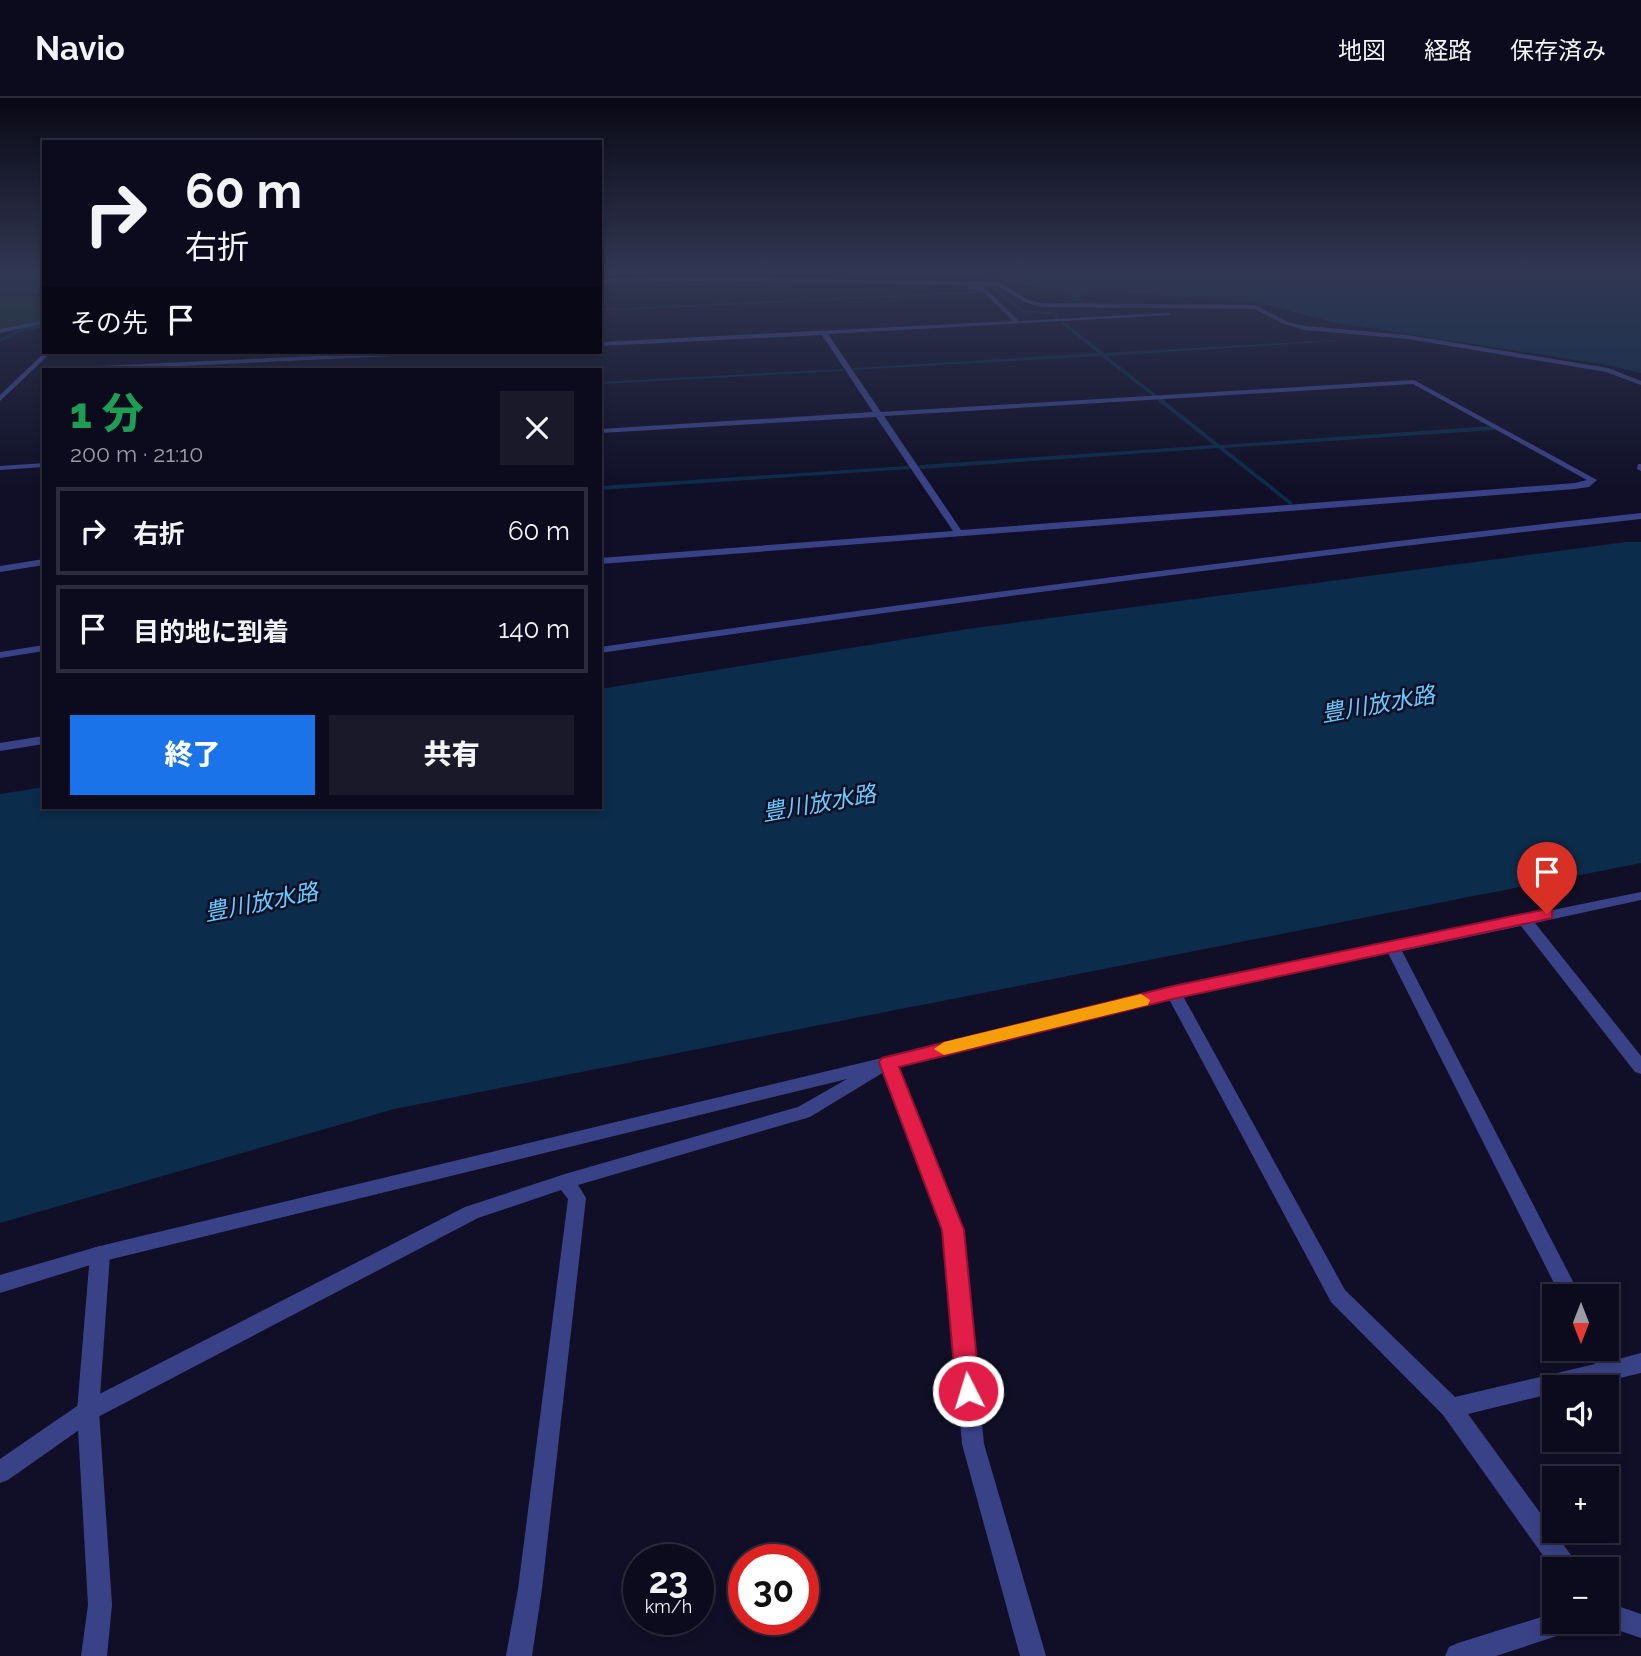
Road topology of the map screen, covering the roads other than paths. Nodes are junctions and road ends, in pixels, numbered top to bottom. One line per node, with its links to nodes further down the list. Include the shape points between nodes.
1 (831, 344): 11 (street)
2 (1448, 344): 9 (street, via 1608,370)
3 (47, 354): 8 (street)
4 (353, 354): 5 (street)
5 (311, 355): 6 (street)
6 (95, 368)
7 (42, 371): 8 (street)
8 (29, 372): 10 (street)
9 (1641, 383)
10 (0, 398)
11 (878, 415): 12 (street); 16 (street); 16 (street, via 1414,382 1592,480 1586,485)
12 (602, 431)
13 (42, 465): 14 (street)
14 (0, 468)
15 (1641, 516): 21 (street, via 923,603)
16 (960, 535): 17 (street)
17 (602, 561)
18 (42, 562): 19 (street)
19 (0, 569)
20 (42, 648): 22 (street)
21 (602, 650)
22 (0, 655)
23 (42, 740): 24 (street)
24 (0, 747)
25 (1641, 896): 26 (street)
26 (1523, 918): 27 (street); 30 (street)
27 (1392, 946): 28 (street); 34 (street)
28 (1173, 993): 29 (street); 38 (street, via 1338,1296)
29 (888, 1062): 31 (street, via 804,1112); 32 (street); 47 (street, via 953,1230 973,1444)
30 (1641, 1068)
31 (565, 1181): 39 (street, via 472,1212); 46 (street, via 577,1198)
32 (100, 1254): 33 (street); 39 (street)
33 (0, 1284)
34 (1565, 1284)
35 (1619, 1361): 37 (street)
36 (1594, 1362): 38 (street)
37 (1641, 1363)
38 (1451, 1408): 41 (street)
39 (88, 1411): 40 (street); 45 (street, via 100,1605)
40 (0, 1472)
41 (1559, 1557)
42 (1619, 1618): 43 (street)
43 (1641, 1626)
44 (1542, 1629): 48 (street)
45 (94, 1656)
46 (519, 1656)
47 (1033, 1656)
48 (1458, 1656)

